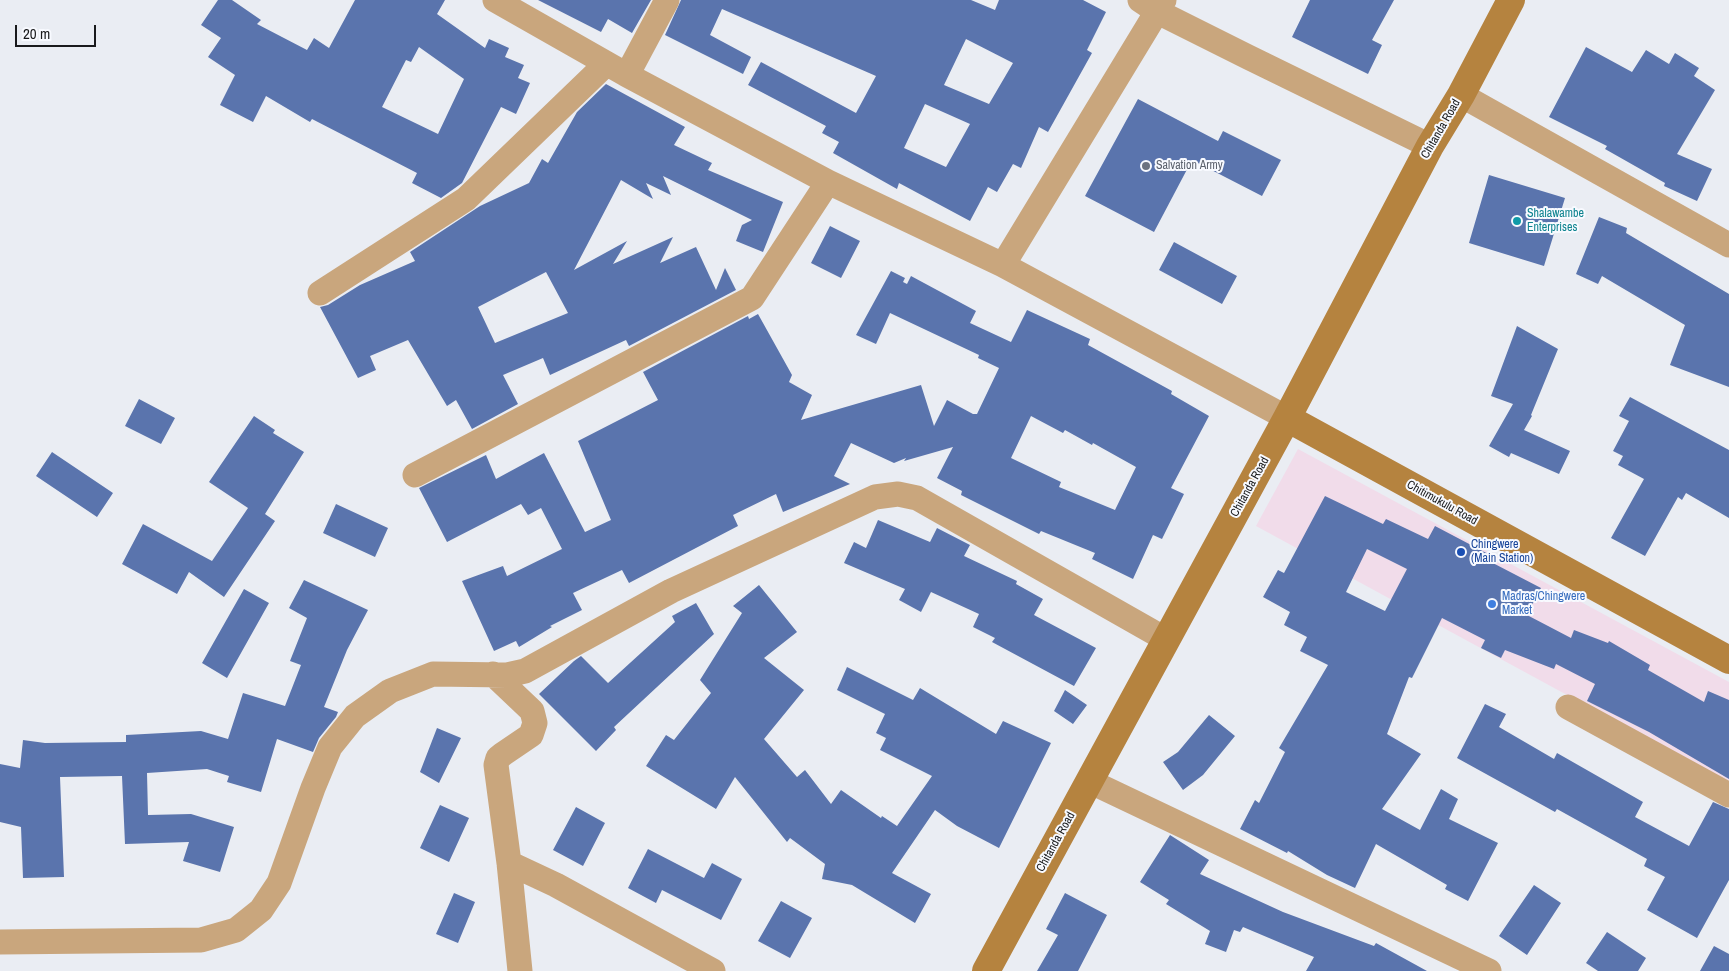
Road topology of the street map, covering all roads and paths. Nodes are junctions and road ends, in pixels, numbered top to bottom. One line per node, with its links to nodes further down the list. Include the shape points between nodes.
1 (495, 0): 5 (street)
2 (667, 0): 5 (street)
3 (1511, 0): 6 (street, Chitanda Road)
4 (1154, 4): 7 (street); 10 (street)
5 (617, 69): 8 (street); 11 (street, via 466,199)
6 (1461, 95): 7 (street, Chitanda Road); 9 (street)
7 (1430, 146): 12 (street, Chitanda Road)
8 (828, 182): 10 (street); 13 (street, via 752,298)
9 (1729, 245)
10 (1003, 266): 12 (street)
11 (320, 293)
12 (1288, 418): 14 (street, Chitanda Road); 15 (street, Chitimukulu Road)
13 (415, 475)
14 (1167, 640): 16 (street, via 917,498 898,494 875,497 761,548 671,591 525,671); 18 (street, Chitanda Road)
15 (1729, 660)
16 (493, 674): 20 (street, via 532,712 536,723 531,735 498,758 496,765); 21 (street, via 433,674 390,691 355,716 330,748 279,883 261,910 236,930 201,940)
17 (1568, 707): 19 (street)
18 (1089, 781): 22 (street); 25 (street, Chitanda Road)
19 (1729, 795)
20 (509, 863): 23 (street); 24 (street, via 556,885)
21 (0, 942)
22 (1476, 968)
23 (520, 971)
24 (713, 971)
25 (986, 971)

